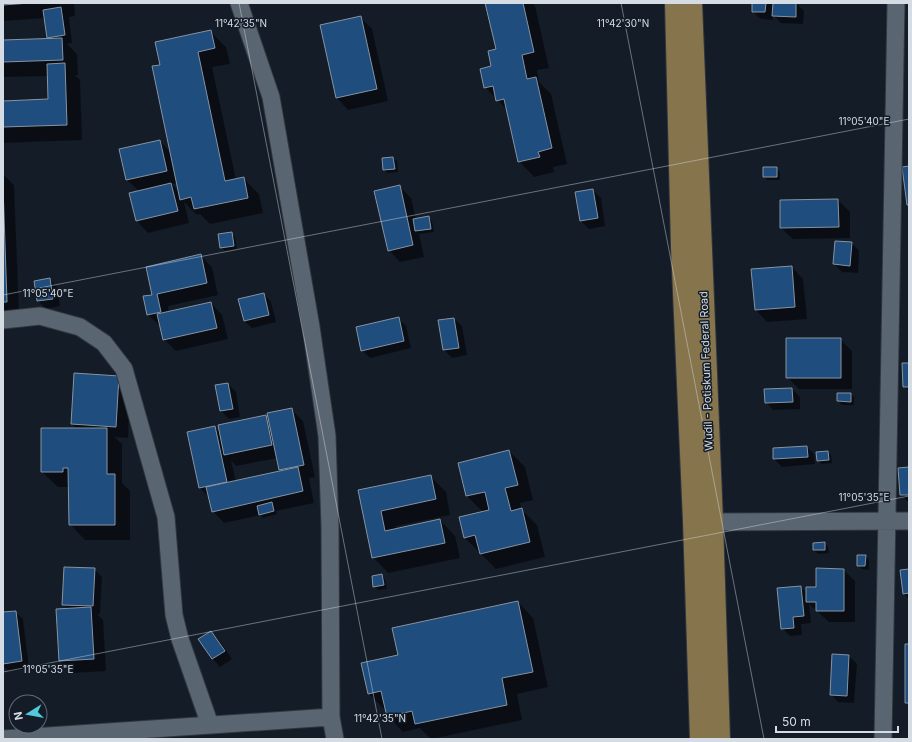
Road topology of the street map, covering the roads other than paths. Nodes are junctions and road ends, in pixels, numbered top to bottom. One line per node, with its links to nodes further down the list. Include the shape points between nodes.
1 (239, 3): 9 (street, via 271,97 327,436)
2 (676, 3): 8 (main road, Wudil - Potiskum Federal Road, via 682,247)
3 (691, 3): 8 (main road, Wudil - Potiskum Federal Road)
4 (896, 3): 6 (street)
5 (3, 320): 10 (street, via 40,316 80,327 104,343 124,369 166,517 174,615)
6 (886, 521): 7 (street); 8 (street); 15 (street)
7 (909, 521)
8 (703, 522): 13 (main road, Wudil - Potiskum Federal Road); 14 (main road, Wudil - Potiskum Federal Road)
9 (332, 717): 10 (street); 12 (street)
10 (210, 725): 11 (street)
11 (11, 739)
12 (335, 739)
13 (701, 739)
14 (719, 739)
15 (883, 739)

